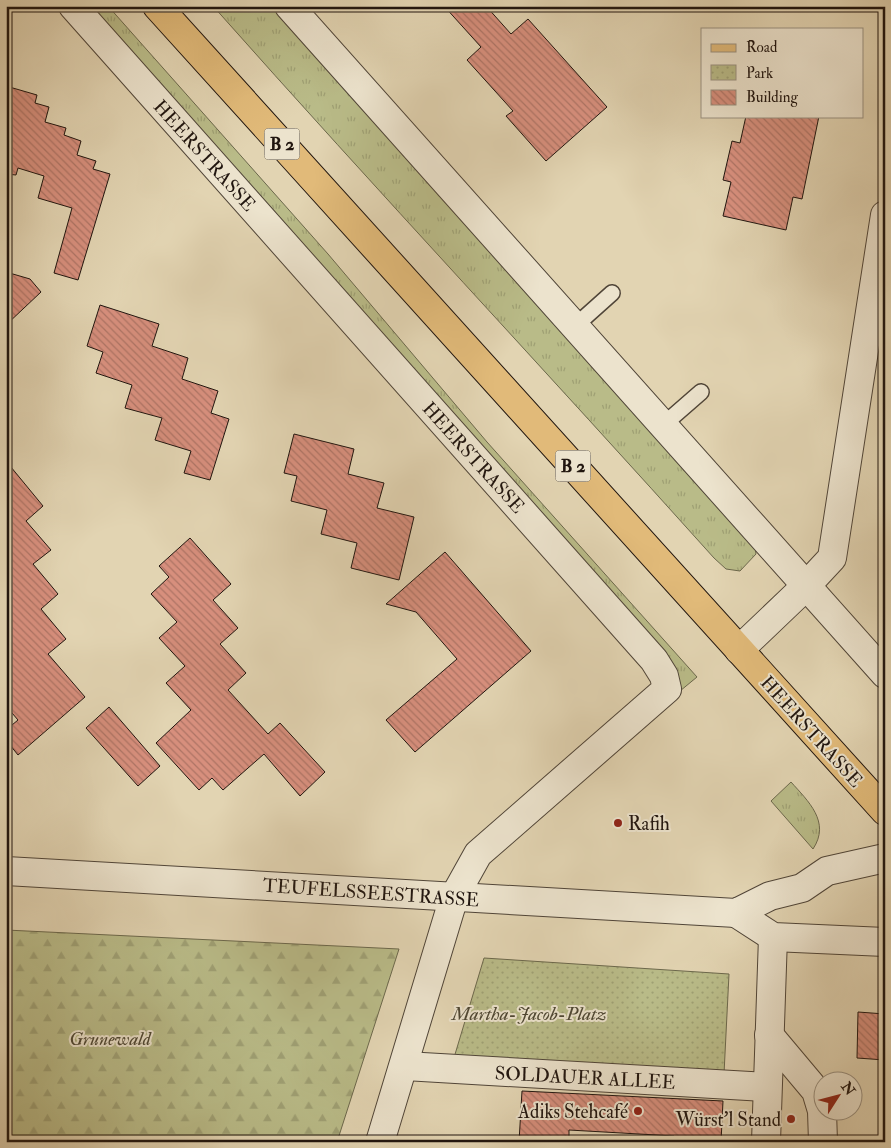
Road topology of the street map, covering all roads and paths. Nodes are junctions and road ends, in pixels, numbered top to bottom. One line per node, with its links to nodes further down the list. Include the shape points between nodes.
1 (74, 6): 15 (street, HEERSTRASSE, via 654,660 664,676 667,689 478,854)
2 (157, 6): 10 (main road, HEERSTRASSE / B 2)
3 (289, 6): 6 (street)
4 (885, 216): 9 (street, via 832,558)
5 (612, 293): 6 (lane)
6 (574, 327): 8 (street)
7 (701, 392): 8 (lane)
8 (662, 426): 9 (street)
9 (805, 587): 10 (street); 11 (street)
10 (739, 650): 12 (main road, HEERSTRASSE / B 2)
11 (885, 674)
12 (884, 810)
13 (883, 858): 16 (street, TEUFELSSEESTRASSE, via 827,872 802,888 770,896)
14 (6, 871): 15 (street, TEUFELSSEESTRASSE)
15 (454, 897): 16 (street, TEUFELSSEESTRASSE); 20 (street)
16 (736, 913): 17 (street, TEUFELSSEESTRASSE)
17 (773, 937): 18 (street); 19 (street)
18 (885, 942)
19 (769, 1035): 21 (street); 24 (street, via 816,1091 822,1111)
20 (404, 1066): 21 (street, SOLDAUER ALLEE); 22 (street)
21 (766, 1087): 23 (street)
22 (380, 1142)
23 (766, 1142)
24 (822, 1142)

